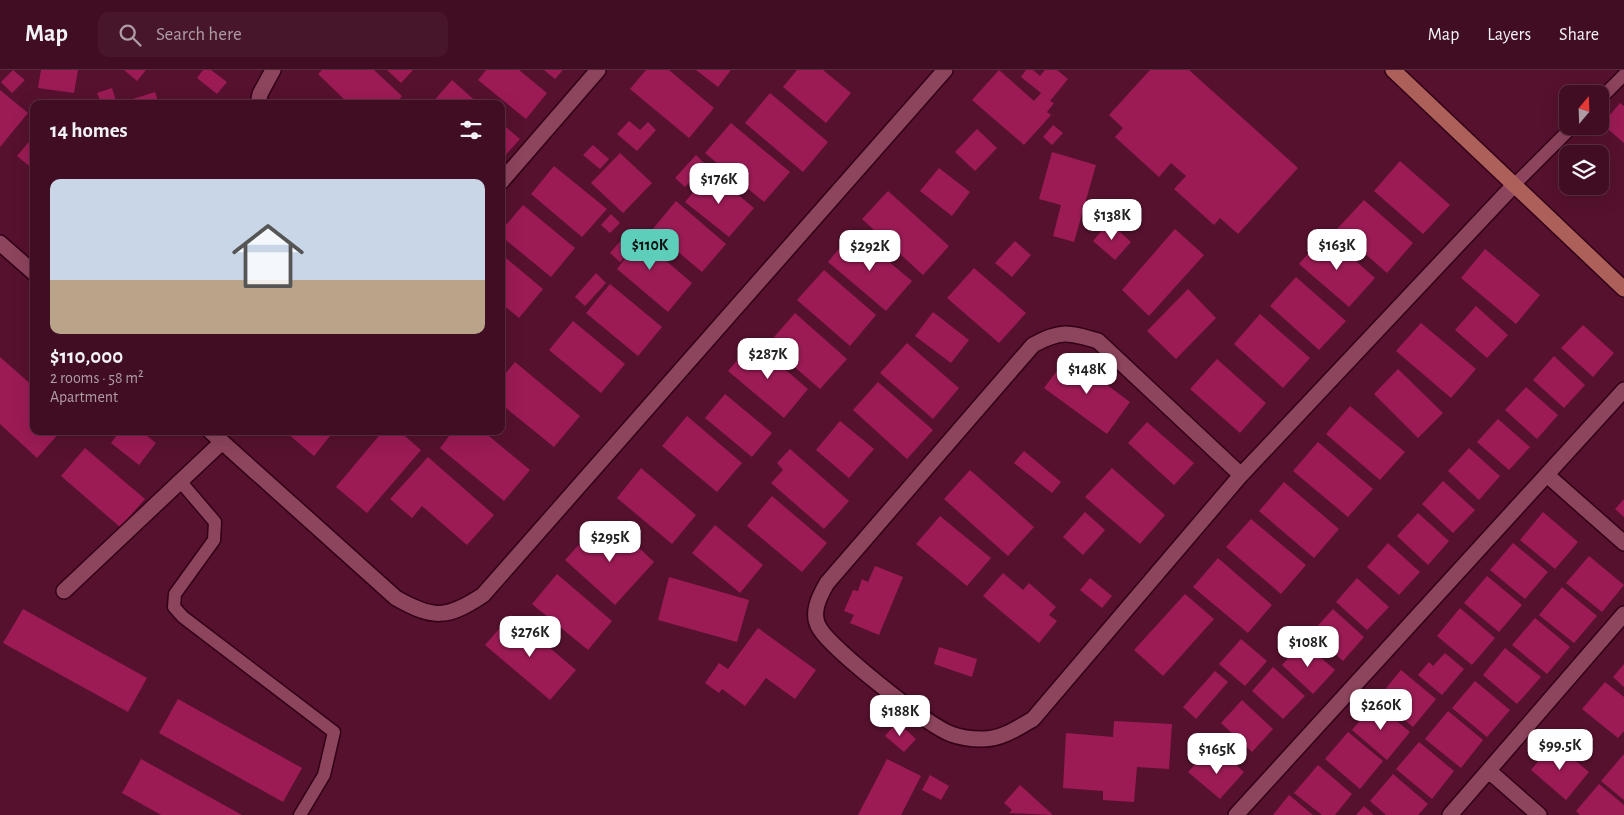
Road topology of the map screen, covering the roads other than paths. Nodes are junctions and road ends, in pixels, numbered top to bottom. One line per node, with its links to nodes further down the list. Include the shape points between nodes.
1 (273, 70): 7 (street)
2 (598, 70): 9 (street)
3 (945, 70): 16 (street, via 483,595 461,610 443,614 420,611 396,598)
4 (1393, 70): 10 (street)
5 (1624, 75): 6 (lane)
6 (1609, 90)
7 (259, 100)
8 (1564, 135): 10 (lane)
9 (505, 177)
10 (1514, 185): 13 (street); 17 (street)
11 (0, 243): 12 (street)
12 (30, 269)
13 (1624, 289)
14 (1624, 390): 18 (street)
15 (214, 435): 16 (street)
16 (222, 442): 19 (street)
17 (1241, 475): 17 (street, via 1033,718 1011,732 982,739 952,734 926,721 833,644 819,628 815,614 818,597 827,583 1033,345 1052,335 1072,332 1098,341)
18 (1547, 475): 20 (street); 25 (street)
19 (180, 481): 21 (street); 24 (lane, via 215,522 214,540 175,594 174,607 334,732 324,775)
20 (1624, 543)
21 (64, 591)
22 (1624, 614): 23 (street)
23 (1489, 771): 26 (street); 27 (street)
24 (300, 815)
25 (1236, 815)
26 (1450, 815)
27 (1539, 815)

